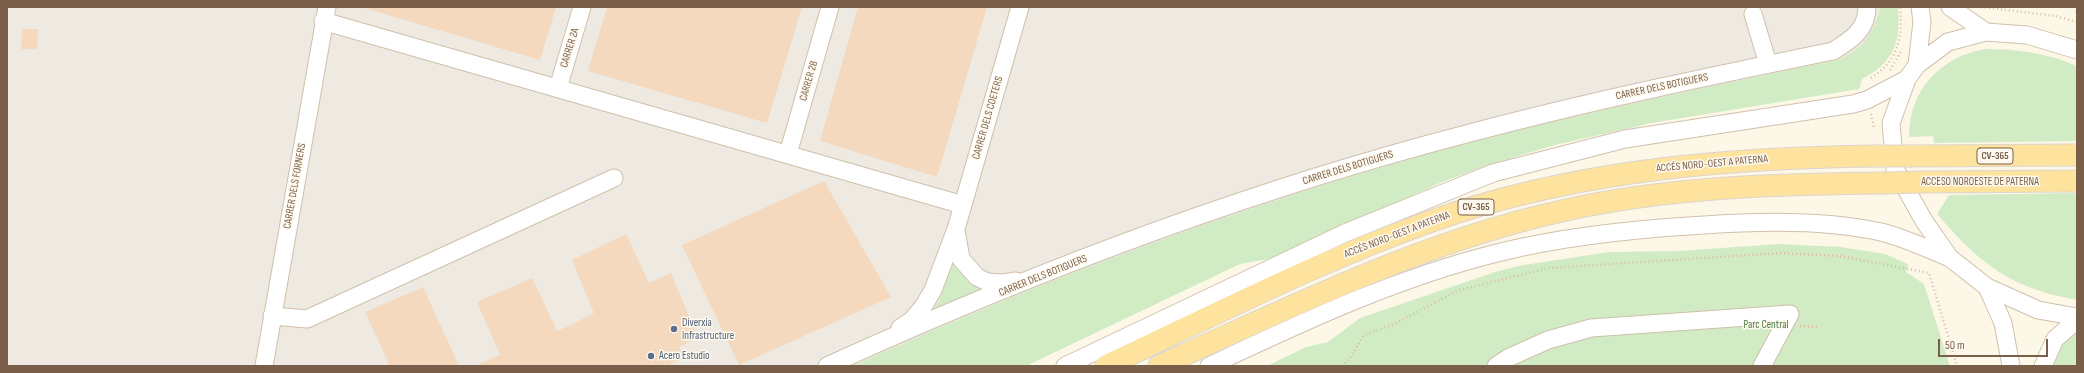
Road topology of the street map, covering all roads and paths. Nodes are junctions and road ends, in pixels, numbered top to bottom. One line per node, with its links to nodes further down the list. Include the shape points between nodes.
1 (582, 7): 20 (street, CARRER 2A)
2 (830, 7): 22 (street, CARRER 2B)
3 (1020, 7): 26 (street, CARRER DELS COETERS)
4 (1868, 7): 17 (street, CARRER DELS BOTIGUERS, via 1867,17 1854,39 1844,45 1833,51)
5 (1900, 7): 21 (path, via 1902,27 1897,50 1883,71 1863,85)
6 (1920, 7): 18 (street, via 1922,22)
7 (1950, 7): 14 (street)
8 (1981, 7): 13 (path, via 2056,16)
9 (2074, 7): 12 (path)
10 (325, 14): 20 (street); 32 (street, CARRER DELS FORNERS)
11 (1753, 14): 17 (street)
12 (2077, 14)
13 (2077, 22)
14 (1986, 32): 16 (street, via 2027,35); 18 (street, via 1948,42)
15 (1903, 45): 19 (path)
16 (2077, 50)
17 (1768, 64): 29 (street, CARRER DELS BOTIGUERS, via 1621,96 1470,133 1378,159 1224,207)
18 (1912, 72): 21 (street); 28 (street, via 1892,123 1895,169 1924,221)
19 (1885, 74)
20 (558, 88): 22 (street)
21 (1865, 101): 38 (street, via 1625,138 1493,173 1345,233)
22 (788, 154): 26 (street)
23 (2077, 155): 39 (main road, ACCÉS NORD-OEST A PATERNA / CV-365, bridge, via 1797,157 1680,166 1572,183 1457,213 1398,233 1338,257)
24 (614, 178): 32 (street, via 307,319)
25 (2077, 181): 31 (main road, ACCESO NOROESTE DE PATERNA / CV-365, bridge, via 1756,186 1620,199 1565,210 1455,240 1353,279)
26 (963, 205): 27 (street, CARRER DELS COETERS)
27 (956, 229): 29 (street, CARRER DELS COETERS, via 961,259 977,277 986,282 1004,283); 35 (street, CARRER DELS COETERS, via 933,290 923,307 911,321)
28 (1950, 258): 30 (street); 42 (street, via 1884,232 1800,224 1729,223 1656,228 1566,239 1498,253 1374,292 1323,312)
29 (1044, 274): 35 (street, CARRER DELS BOTIGUERS)
30 (1987, 287): 33 (street, via 2038,310); 47 (street, via 2003,323)
31 (1295, 305): 40 (main road, CV-365); 41 (main road)
32 (272, 316): 36 (street, CARRER DELS FORNERS)
33 (2077, 317)
34 (2077, 320): 48 (street, via 2055,339)
35 (871, 346): 37 (street, CARRER DELS BOTIGUERS)
36 (264, 366)
37 (827, 366)
38 (1065, 366)
39 (1106, 366)
40 (1159, 366)
41 (1174, 366)
42 (1209, 366)
43 (1342, 366): 46 (path, via 1349,360 1364,335 1392,325 1459,290 1503,278 1549,268 1780,253 1840,256 1929,273)
44 (1496, 366): 45 (street, via 1548,340 1590,328 1790,314)
45 (1762, 366)
46 (1957, 366)
47 (2011, 366)
48 (2043, 366)

